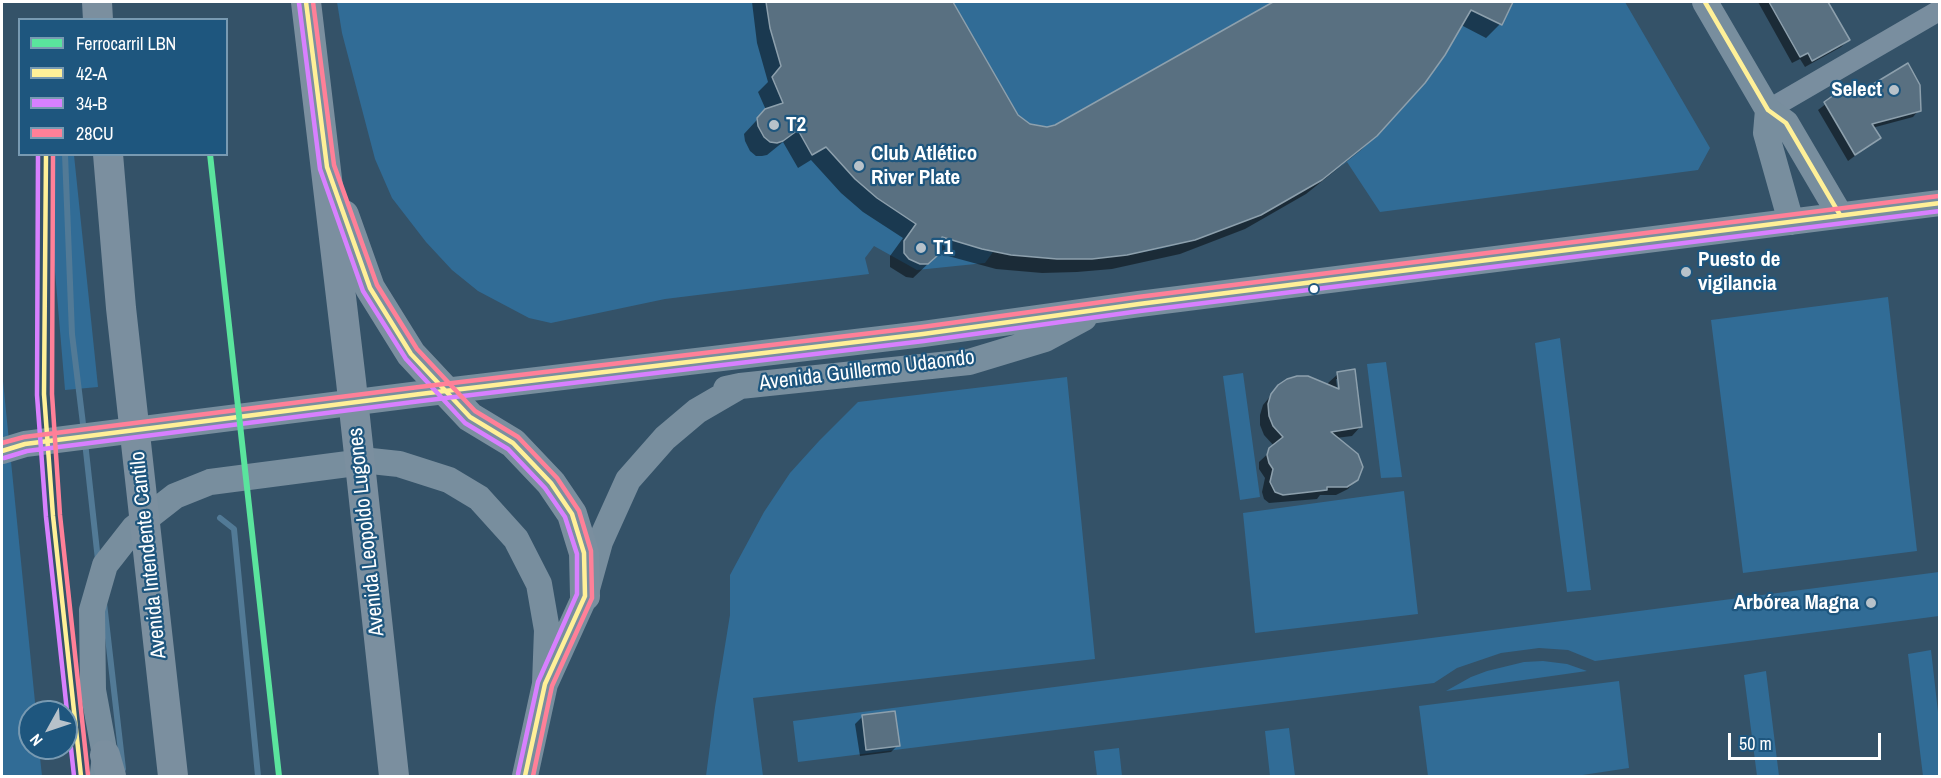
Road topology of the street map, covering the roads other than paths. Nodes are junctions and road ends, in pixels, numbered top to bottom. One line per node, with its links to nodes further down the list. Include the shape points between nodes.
1 (97, 2): 5 (highway)
2 (306, 2): 8 (highway, Avenida Leopoldo Lugones)
3 (1705, 2): 6 (main road)
4 (1940, 10): 6 (street)
5 (98, 18)
6 (1768, 110): 10 (main road, via 1786,123); 11 (main road, via 1766,133)
7 (108, 156): 19 (highway, Avenida Intendente Cantilo, via 121,308)
8 (327, 167): 16 (highway, via 370,288 411,354 470,417 513,443 551,483 572,514 584,554); 20 (highway, Avenida Leopoldo Lugones)
9 (1940, 203): 10 (main road, Avenida Guillermo Udaondo)
10 (1840, 215): 11 (main road, Avenida Guillermo Udaondo)
11 (1791, 222): 12 (main road, Avenida Guillermo Udaondo)
12 (1097, 311): 13 (main road, Avenida Guillermo Udaondo, via 1045,339 969,362); 15 (main road, Avenida Guillermo Udaondo, via 25,444)
13 (741, 386): 14 (main road, Avenida Guillermo Udaondo); 16 (main road, via 697,411 664,438 628,480 600,542)
14 (700, 395)
15 (2, 450)
16 (585, 596): 17 (main road)
17 (545, 684): 18 (main road, via 547,630 539,584 516,539 479,498 449,480 399,464 371,461 210,482 175,496 134,528 105,565 92,610 93,690); 21 (main road)
18 (106, 769)
19 (173, 777)
20 (394, 777)
21 (525, 777)

